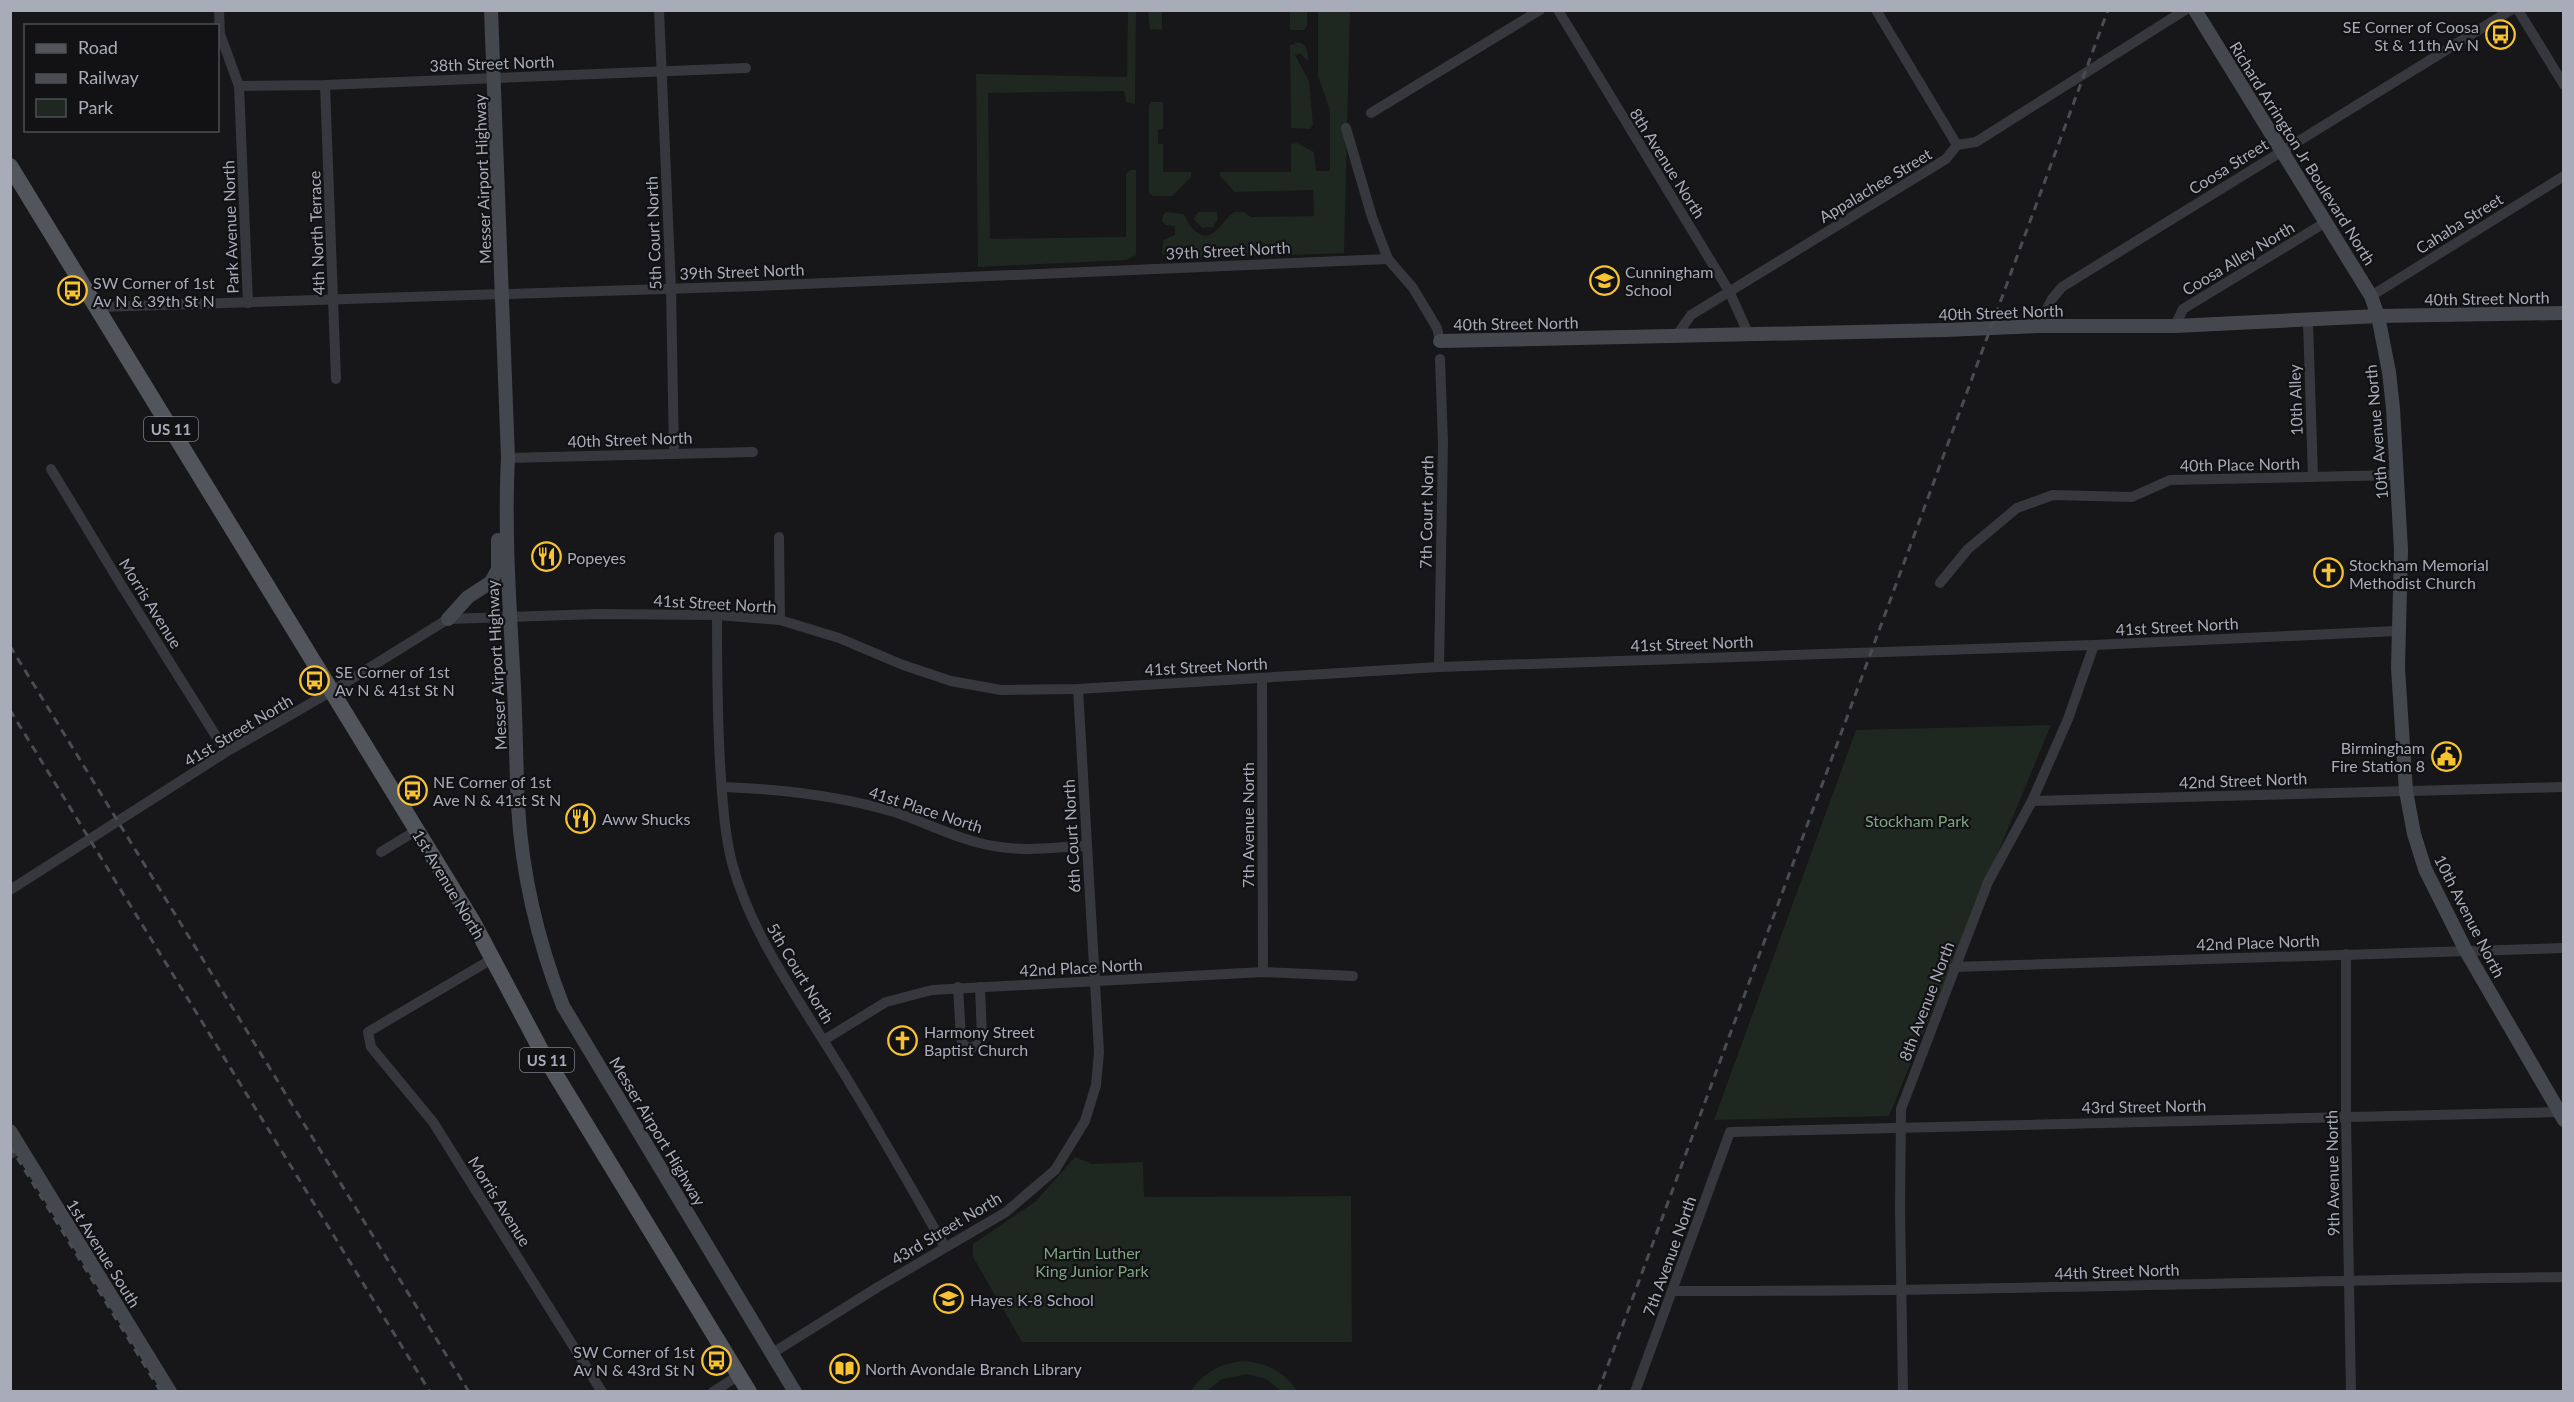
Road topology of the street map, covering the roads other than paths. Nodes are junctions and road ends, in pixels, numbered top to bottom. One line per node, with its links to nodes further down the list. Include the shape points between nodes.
1 (219, 10): 16 (street, Park Avenue North, via 220,34)
2 (491, 10): 13 (street, Messer Airport Highway)
3 (659, 10): 12 (street, 5th Court North)
4 (1540, 10): 17 (street)
5 (1558, 10): 26 (street, 8th Avenue North)
6 (1876, 10): 19 (street)
7 (2185, 10): 19 (street, Appalachee Street, via 1976,142)
8 (2195, 10): 20 (street, Richard Arrington Jr Boulevard North)
9 (2511, 10): 20 (street, Coosa Street)
10 (2518, 10): 15 (street)
11 (746, 68): 12 (street, 38th Street North)
12 (662, 71): 13 (street, 38th Street North); 25 (street, 5th Court North)
13 (494, 78): 14 (street, 38th Street North); 27 (street, Messer Airport Highway)
14 (325, 85): 16 (street, 38th Street North); 29 (street, 4th North Terrace)
15 (2564, 85)
16 (239, 86): 30 (street, Park Avenue North)
17 (1371, 113)
18 (1346, 128): 24 (street)
19 (1957, 146): 26 (street, Appalachee Street, via 1946,159)
20 (2282, 150): 23 (street, Richard Arrington Jr Boulevard North); 35 (street, Coosa Street, via 2062,286)
21 (10, 166): 31 (main road, 1st Avenue North / US 11)
22 (2564, 176): 28 (street, Cahaba Street)
23 (2326, 222): 28 (street, Richard Arrington Jr Boulevard North); 36 (street, Coosa Alley North, via 2183,309)
24 (1388, 259): 25 (street, 39th Street North); 39 (street, via 1413,288 1437,328)
25 (670, 289): 27 (street, 39th Street North); 43 (street, 5th Court North)
26 (1729, 291): 37 (street, 8th Avenue North); 38 (street, Appalachee Street, via 1691,315)
27 (503, 294): 29 (street, 39th Street North); 44 (street, Messer Airport Highway)
28 (2371, 296): 33 (street, Richard Arrington Jr Boulevard North)
29 (334, 300): 30 (street, 39th Street North); 41 (street, 4th North Terrace)
30 (248, 303): 31 (street, 39th Street North)
31 (98, 307): 60 (main road, 1st Avenue North / US 11)
32 (2564, 313): 33 (street, 40th Street North)
33 (2378, 316): 34 (street, 40th Street North); 46 (street, 10th Avenue North, via 2389,372)
34 (2308, 321): 36 (street, 40th Street North); 47 (street, 10th Alley)
35 (2038, 326): 36 (street, 40th Street North); 37 (street, 40th Street North)
36 (2175, 326)
37 (1748, 333): 38 (street, 40th Street North)
38 (1677, 335): 39 (street, 40th Street North)
39 (1440, 341)
40 (1440, 358): 57 (street, 7th Court North, via 1443,443)
41 (336, 380)
42 (753, 452): 43 (street, 40th Street North)
43 (674, 454): 44 (street, 40th Street North)
44 (508, 459): 48 (street, Messer Airport Highway)
45 (51, 469): 61 (street, Morris Avenue)
46 (2397, 475): 47 (street, 40th Place North); 55 (street, 10th Avenue North, via 2401,550)
47 (2313, 477): 50 (street, 40th Place North, via 2170,480 2132,497 2053,495 2017,508 1968,549)
48 (506, 504): 52 (street, Messer Airport Highway); 53 (street, via 498,521 498,568 491,582 468,597)
49 (778, 537): 54 (street)
50 (1940, 583)
51 (717, 615): 52 (street, 41st Street North); 54 (street, 41st Street North); 62 (street, 5th Court North)
52 (510, 617): 53 (street, 41st Street North); 92 (street, Messer Airport Highway, via 519,811 526,873 545,961 563,1005)
53 (448, 619): 60 (street, 41st Street North)
54 (780, 620): 59 (street, 41st Street North, via 951,681 1001,690)
55 (2397, 631): 56 (street, 41st Street North); 64 (street, 10th Avenue North)
56 (2094, 645): 57 (street, 41st Street North); 65 (street, 8th Avenue North)
57 (1439, 667): 58 (street, 41st Street North)
58 (1262, 678): 59 (street, 41st Street North); 75 (street, 7th Avenue North)
59 (1078, 689): 67 (street, 6th Court North)
60 (332, 691): 61 (street, 41st Street North); 66 (main road, 1st Avenue North / US 11)
61 (226, 752): 69 (street, 41st Street North)
62 (722, 787): 67 (street, 41st Place North, via 766,788 866,804 954,837 995,847); 80 (street, 5th Court North, via 732,862 751,916 780,972)
63 (2564, 787): 64 (street, 42nd Street North)
64 (2406, 791): 65 (street, 42nd Street North); 71 (street, 10th Avenue North, via 2425,868)
65 (2032, 801): 74 (street, 8th Avenue North, via 1988,882)
66 (417, 831): 68 (street); 73 (main road, 1st Avenue North / US 11)
67 (1086, 846): 77 (street, 6th Court North)
68 (381, 852)
69 (10, 890)
70 (2564, 948): 71 (street, 42nd Place North)
71 (2466, 951): 72 (street, 42nd Place North); 82 (street, 10th Avenue North)
72 (2346, 954): 74 (street, 42nd Place North); 81 (street, 9th Avenue North)
73 (492, 959): 93 (main road, 1st Avenue North / US 11, via 543,1054); 95 (street, Morris Avenue, via 368,1032 371,1047 433,1122)
74 (1954, 967): 83 (street, 8th Avenue North, via 1901,1109)
75 (1263, 972): 76 (street, 42nd Place North); 77 (street, 42nd Place North)
76 (1353, 976)
77 (1096, 981): 79 (street, 42nd Place North); 87 (street, 43rd Street North, via 1099,1052 1096,1085 1085,1121 1055,1170 1006,1212)
78 (958, 987): 79 (street, 42nd Place North); 79 (street, via 961,1038 964,1046 971,1048 981,1043 982,1037); 80 (street, 42nd Place North, via 919,992 886,1002)
79 (980, 987)
80 (824, 1040): 87 (street, 5th Court North)
81 (2346, 1116): 82 (street, 43rd Street North); 83 (street, 43rd Street North); 89 (street, 9th Avenue North)
82 (2561, 1116)
83 (1899, 1127): 85 (street, 43rd Street North); 91 (street, 8th Avenue North)
84 (10, 1131): 86 (street, 1st Avenue South)
85 (1730, 1132): 90 (street, 7th Avenue North)
86 (16, 1151): 94 (street, 1st Avenue South)
87 (945, 1246): 92 (street, 43rd Street North)
88 (2564, 1277): 89 (street, 44th Street North)
89 (2349, 1280): 91 (street, 44th Street North); 101 (street, 9th Avenue North)
90 (1672, 1291): 91 (street, 44th Street North); 99 (street, 7th Avenue North)
91 (1901, 1292): 100 (street, 8th Avenue North)
92 (771, 1354): 98 (street, Messer Airport Highway)
93 (739, 1375): 96 (street); 97 (main road, 1st Avenue North / US 11)
94 (170, 1392)
95 (602, 1392)
96 (713, 1392)
97 (749, 1392)
98 (795, 1392)
99 (1635, 1392)
100 (1903, 1392)
101 (2351, 1392)

